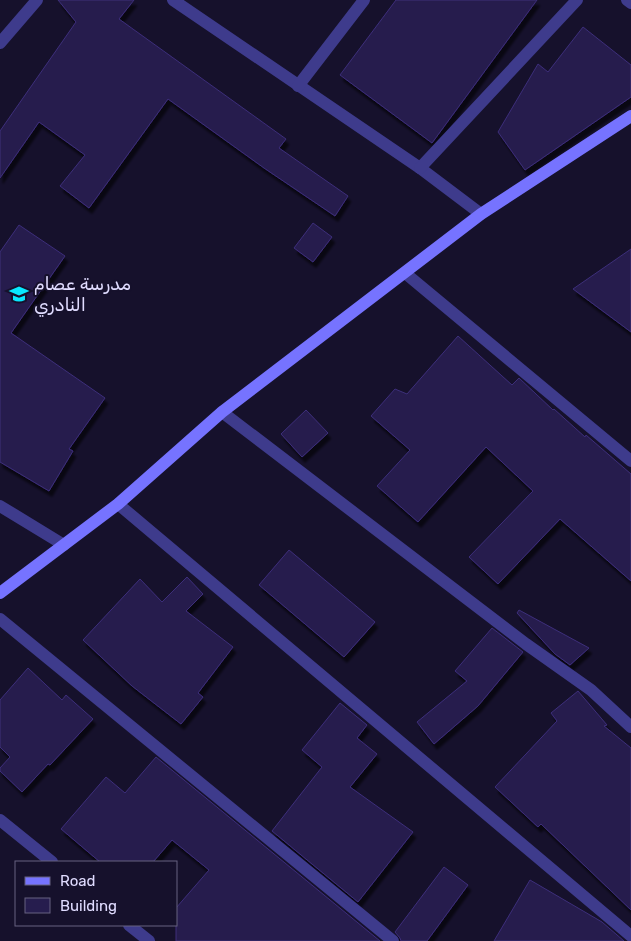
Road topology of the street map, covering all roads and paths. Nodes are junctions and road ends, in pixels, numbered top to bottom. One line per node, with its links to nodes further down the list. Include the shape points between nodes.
1 (37, 0): 7 (street)
2 (172, 0): 8 (street)
3 (364, 0): 8 (street)
4 (577, 0): 10 (street)
5 (627, 0): 6 (street)
6 (631, 3)
7 (0, 43)
8 (298, 86): 10 (street)
9 (631, 116): 11 (main road)
10 (420, 168): 11 (street)
11 (480, 214): 12 (main road)
12 (405, 273): 13 (main road); 14 (street)
13 (222, 412): 15 (main road); 20 (street, via 591,690)
14 (631, 461)
15 (118, 504): 17 (main road); 24 (street)
16 (0, 506): 17 (street)
17 (64, 545): 18 (main road)
18 (0, 593)
19 (0, 619): 26 (street)
20 (631, 727)
21 (0, 820): 22 (street)
22 (51, 861)
23 (130, 926): 25 (street)
24 (631, 939)
25 (149, 941)
26 (393, 941)

